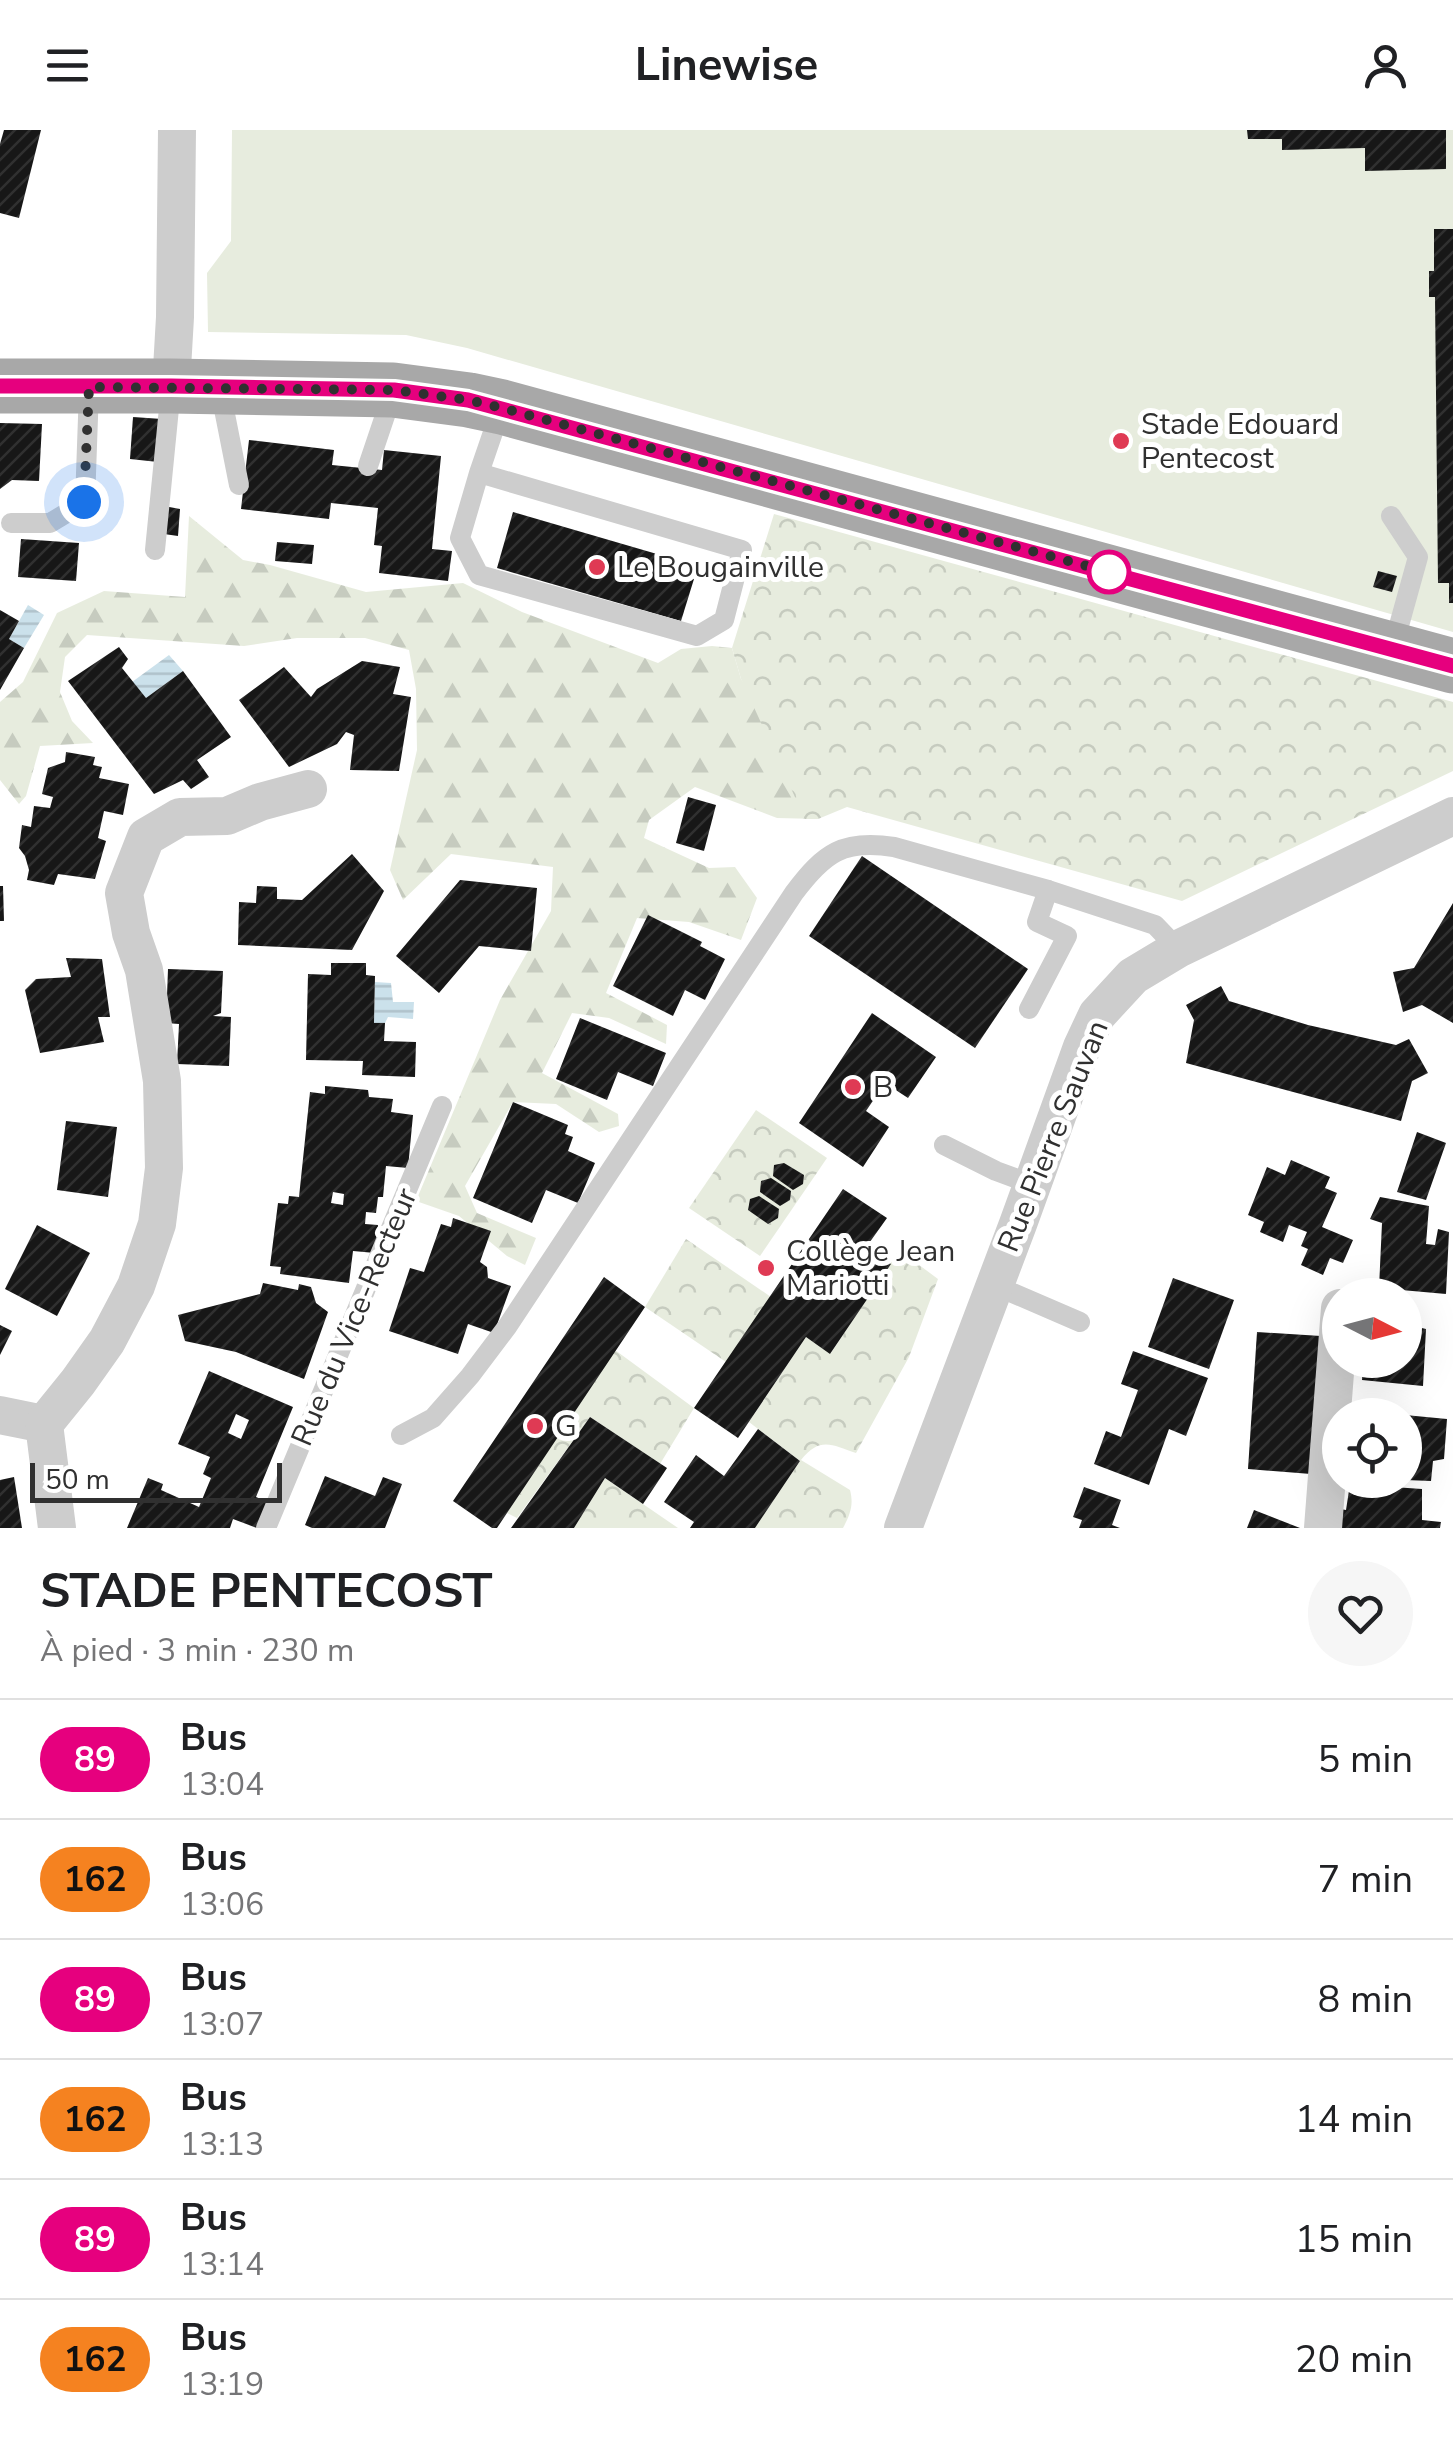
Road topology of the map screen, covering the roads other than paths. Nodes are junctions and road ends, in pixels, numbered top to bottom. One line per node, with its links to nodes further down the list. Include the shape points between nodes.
1 (178, 130): 4 (street, via 175,317)
2 (0, 386): 3 (main road)
3 (89, 387): 4 (main road); 11 (lane, via 84,502 50,523)
4 (195, 387): 5 (main road); 9 (lane); 12 (lane)
5 (394, 390): 6 (main road); 7 (lane)
6 (502, 408): 8 (lane); 13 (main road)
7 (368, 466)
8 (480, 473): 8 (lane, via 742,550 724,620 696,636 479,575 460,538)
9 (239, 484)
10 (1391, 516): 13 (lane, via 1418,558)
11 (11, 523)
12 (155, 550)
13 (1392, 649): 14 (main road)
14 (1453, 666)
15 (308, 789): 27 (street, via 226,816 180,818 146,837 124,894 162,1081 164,1168 157,1224 108,1341)
16 (1453, 816): 18 (street, Rue Pierre Sauvan)
17 (1048, 890): 18 (lane, via 1155,925); 19 (lane, via 1037,922 1067,936); 28 (lane, via 871,844 825,856 794,893 507,1328 434,1418)
18 (1178, 950): 22 (street, Rue Pierre Sauvan, via 1133,976 1097,1015)
19 (1029, 1009)
20 (442, 1106): 30 (lane, Rue du Vice-Recteur)
21 (944, 1145): 22 (lane)
22 (1031, 1184): 23 (street, Rue Pierre Sauvan)
23 (994, 1285): 24 (lane); 31 (street, Rue Pierre Sauvan)
24 (1080, 1322)
25 (1335, 1378): 32 (street)
26 (0, 1415): 27 (street)
27 (44, 1424): 29 (street)
28 (401, 1435)
29 (56, 1528)
30 (266, 1528)
31 (903, 1528)
32 (1323, 1528)

